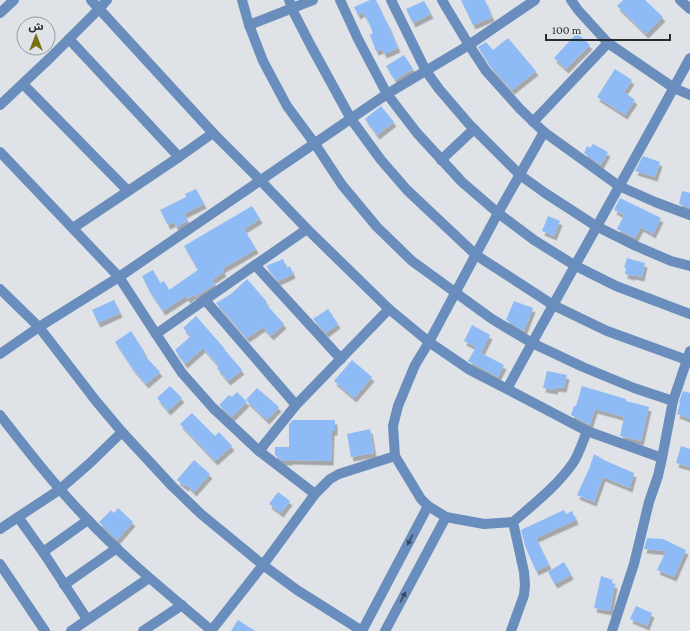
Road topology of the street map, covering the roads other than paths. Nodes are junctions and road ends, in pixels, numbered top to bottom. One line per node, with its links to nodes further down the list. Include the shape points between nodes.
1 (14, 0): 15 (street)
2 (91, 0): 13 (street)
3 (107, 0): 13 (street)
4 (242, 0): 16 (street)
5 (313, 0): 12 (street)
6 (340, 0): 24 (street)
7 (391, 0): 21 (street)
8 (442, 0): 19 (street)
9 (535, 0): 19 (street)
10 (571, 0): 18 (street)
11 (680, 0): 14 (street)
12 (291, 4): 16 (street); 27 (street)
13 (99, 9): 17 (street); 31 (street)
14 (690, 9)
15 (0, 14)
16 (250, 25): 32 (street, via 263,61 287,106)
17 (69, 39): 22 (street); 34 (street)
18 (608, 43): 23 (street); 28 (street)
19 (469, 45): 21 (street); 28 (street, via 486,71)
20 (690, 58): 23 (street)
21 (426, 71): 24 (street); 29 (street, via 438,89)
22 (23, 84): 26 (street); 39 (street)
23 (674, 88): 25 (street); 38 (street)
24 (387, 94): 27 (street); 35 (street)
25 (690, 95)
26 (0, 105)
27 (351, 119): 32 (street); 45 (street, via 407,190)
28 (534, 122): 30 (street)
29 (474, 129): 35 (street); 36 (street)
30 (544, 132): 36 (street); 38 (street)
31 (213, 133): 34 (street); 37 (street)
32 (315, 144): 37 (street); 51 (street, via 342,185 377,227 412,260)
33 (0, 152): 43 (street)
34 (179, 157): 39 (street)
35 (441, 160): 40 (street)
36 (520, 175): 40 (street); 42 (street)
37 (261, 181): 44 (street); 49 (street)
38 (619, 186): 41 (street); 42 (street)
39 (128, 191): 43 (street)
40 (498, 213): 45 (street); 47 (street)
41 (690, 215)
42 (596, 226): 47 (street); 48 (street, via 636,246)
43 (73, 228): 49 (street)
44 (307, 229): 46 (street); 54 (street)
45 (476, 255): 51 (street); 53 (street)
46 (255, 265): 52 (street); 62 (street)
47 (574, 265): 53 (street); 55 (street, via 616,286)
48 (690, 266)
49 (119, 277): 56 (street); 57 (street)
50 (0, 289): 56 (street)
51 (456, 293): 58 (street); 59 (street)
52 (205, 300): 57 (street); 65 (street)
53 (553, 305): 59 (street); 61 (street, via 606,331)
54 (389, 309): 58 (street); 62 (street)
55 (690, 314)
56 (39, 327): 60 (street); 69 (street)
57 (156, 334): 70 (street, via 182,373 213,408)
58 (429, 342): 63 (street, via 470,370); 71 (street, via 415,365 398,406 394,426)
59 (532, 343): 63 (street); 64 (street, via 582,367)
60 (0, 354)
61 (688, 356): 64 (street)
62 (341, 359): 65 (street)
63 (507, 389): 68 (street)
64 (674, 401): 72 (street)
65 (296, 405): 70 (street)
66 (0, 415): 67 (street)
67 (4, 427): 73 (street)
68 (587, 431): 72 (street); 79 (street, via 574,462 559,480)
69 (122, 432): 73 (street); 84 (street, via 201,514)
70 (259, 451): 74 (street)
71 (395, 456): 74 (street, via 339,474); 75 (street)
72 (662, 458): 96 (street, via 634,564)
73 (59, 490): 76 (street); 78 (street)
74 (315, 494): 84 (street)
75 (428, 506): 77 (street); 93 (street, one-way to 93)
76 (18, 517): 80 (street); 82 (street)
77 (446, 517): 79 (street, via 484,524); 94 (street, one-way to 77)
78 (88, 520): 81 (street); 82 (street)
79 (513, 522): 95 (street, via 525,585)
80 (0, 529)
81 (117, 548): 85 (street); 86 (street)
82 (43, 552): 86 (street)
83 (0, 564): 89 (street)
84 (263, 565): 92 (street); 93 (street)
85 (149, 578): 87 (street); 88 (street)
86 (64, 585): 88 (street)
87 (182, 605): 91 (street); 92 (street)
88 (87, 619): 90 (street)
89 (45, 631)
90 (71, 631)
91 (143, 631)
92 (211, 631)
93 (362, 631)
94 (385, 631)
95 (511, 631)
96 (612, 631)

